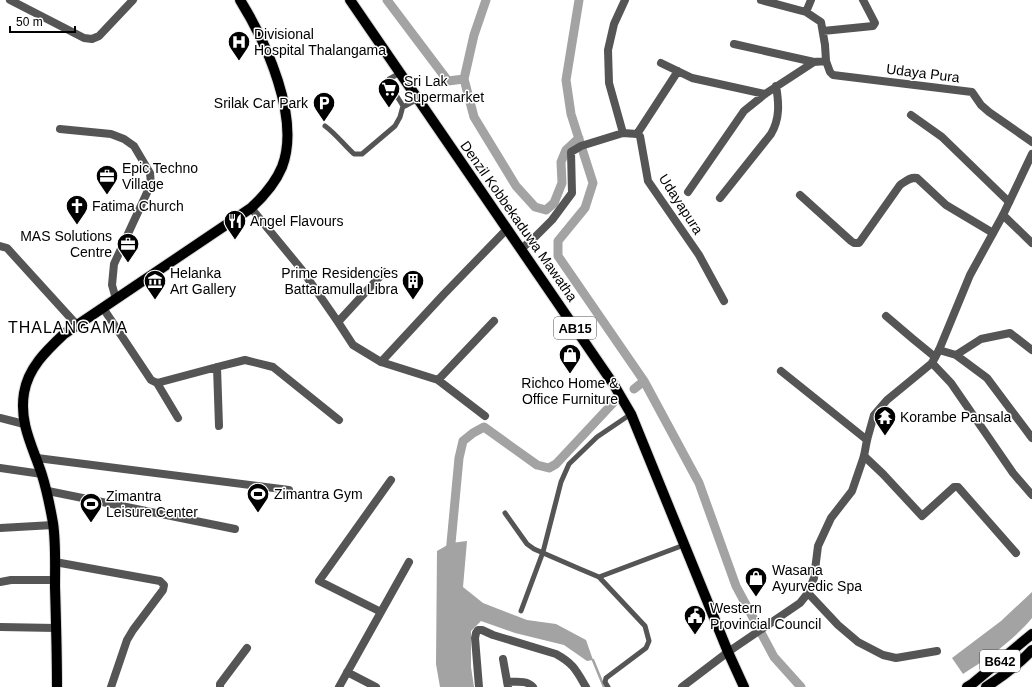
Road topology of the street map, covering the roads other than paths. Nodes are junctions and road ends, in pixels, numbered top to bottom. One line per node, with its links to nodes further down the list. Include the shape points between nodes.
1 (10, 0): 2 (street, via 84,38 92,38 99,36)
2 (133, 0)
3 (240, 0): 32 (main road, via 258,31 280,87 287,132 287,144 280,171 269,190)
4 (350, 0): 16 (main road, Denzil Kobbekaduwa Mawatha / AB15)
5 (625, 0): 24 (street, via 614,24 608,50 609,83)
6 (761, 0): 9 (street)
7 (811, 0): 9 (street)
8 (863, 0): 10 (street, via 875,23 873,26)
9 (806, 12): 10 (street, via 821,22)
10 (823, 31): 12 (street)
11 (734, 44): 13 (street)
12 (826, 61): 13 (street); 26 (street, Udaya Pura, via 833,75 972,92 989,112)
13 (814, 62): 17 (street)
14 (661, 63): 15 (street)
15 (678, 71): 18 (street, via 692,78); 25 (street)
16 (400, 73): 19 (main road, Denzil Kobbekaduwa Mawatha / AB15); 20 (lane, via 388,82)
17 (776, 86): 18 (street); 30 (street, via 779,100 775,126)
18 (765, 94): 28 (street, via 744,110)
19 (418, 99): 20 (lane); 34 (main road, Denzil Kobbekaduwa Mawatha / AB15)
20 (403, 106): 22 (lane, via 395,126 362,154 354,154)
21 (911, 115): 31 (street, via 942,137)
22 (325, 126)
23 (60, 129): 40 (street, via 111,134 124,139 134,146 150,173 151,184 114,264 112,285)
24 (623, 133): 25 (street); 38 (street, via 581,146 571,152 572,193 552,220)
25 (637, 134): 41 (street, Udayapura, via 640,136 648,181 699,255)
26 (1032, 142)
27 (1032, 154): 31 (street)
28 (688, 192)
29 (800, 195): 35 (street, via 850,241 857,244 900,185 917,178 946,204)
30 (720, 198)
31 (1009, 202): 33 (street)
32 (250, 208): 40 (main road); 45 (street, via 302,270)
33 (1003, 215): 35 (street); 36 (street)
34 (507, 229): 38 (main road, Denzil Kobbekaduwa Mawatha / AB15); 50 (street)
35 (993, 233): 49 (street, via 970,274)
36 (1032, 244)
37 (0, 246): 46 (street, via 8,248)
38 (521, 249): 55 (main road, Denzil Kobbekaduwa Mawatha / AB15)
39 (384, 272): 45 (street)
40 (116, 299): 42 (main road)
41 (724, 301)
42 (103, 308): 46 (main road); 54 (street, via 151,380)
43 (886, 316): 49 (street)
44 (494, 321): 53 (street)
45 (338, 322): 50 (street, via 353,345)
46 (77, 325): 60 (main road, via 54,343 30,373 22,408)
47 (1032, 350): 48 (street, via 1010,333 981,339)
48 (956, 355): 49 (street); 62 (street, via 987,378)
49 (935, 357): 63 (street, via 874,415); 71 (street, via 1013,473)
50 (381, 362): 53 (street)
51 (217, 367): 54 (street); 59 (street, via 245,360 273,368); 61 (street)
52 (780, 371): 63 (street)
53 (438, 380): 56 (street)
54 (157, 383): 58 (street)
55 (631, 414): 76 (main road, Denzil Kobbekaduwa Mawatha / AB15); 77 (lane, via 597,437 569,464 560,482)
56 (485, 416)
57 (0, 418): 60 (street)
58 (178, 418)
59 (339, 420)
60 (24, 424): 65 (main road)
61 (219, 426)
62 (1032, 438)
63 (867, 440): 64 (street)
64 (864, 456): 78 (street, via 922,516 954,487 958,487); 84 (street, via 852,491 831,518 818,546 814,578)
65 (37, 458): 67 (main road); 69 (street)
66 (0, 468): 67 (street)
67 (42, 474): 70 (main road)
68 (391, 480): 86 (street, via 319,581)
69 (289, 490)
70 (48, 491): 73 (main road); 75 (street)
71 (1032, 495)
72 (505, 513): 77 (lane, via 527,544)
73 (53, 525): 74 (street); 79 (main road)
74 (0, 528)
75 (236, 529)
76 (684, 545): 81 (lane); 93 (main road, Denzil Kobbekaduwa Mawatha / AB15)
77 (543, 552): 81 (lane); 85 (lane)
78 (1016, 552)
79 (55, 562): 82 (main road); 98 (street, via 160,581 164,585 127,640)
80 (409, 562): 86 (street)
81 (599, 577): 105 (lane, via 645,626 649,641 646,648 606,678)
82 (55, 580): 83 (street); 88 (main road)
83 (0, 582)
84 (808, 593): 92 (street, via 858,642 883,655 896,658); 93 (street, via 800,603)
85 (521, 611)
86 (381, 612): 95 (street)
87 (0, 627): 88 (street)
88 (56, 628): 97 (main road)
89 (1032, 634): 108 (main road, B642)
90 (246, 648): 99 (street)
91 (1032, 650): 109 (main road, B642, via 1003,676)
92 (937, 651)
93 (728, 652): 106 (street); 107 (main road, Denzil Kobbekaduwa Mawatha / AB15)
94 (503, 659): 96 (street)
95 (347, 672): 100 (street); 101 (street)
96 (507, 684): 103 (street, via 520,682)
97 (57, 687)
98 (111, 687)
99 (220, 687)
100 (339, 687)
101 (376, 687)
102 (479, 687): 104 (street, via 475,638 478,630 566,659)
103 (533, 687)
104 (586, 687)
105 (608, 687)
106 (682, 687)
107 (744, 687)
108 (967, 687)
109 (986, 687)

